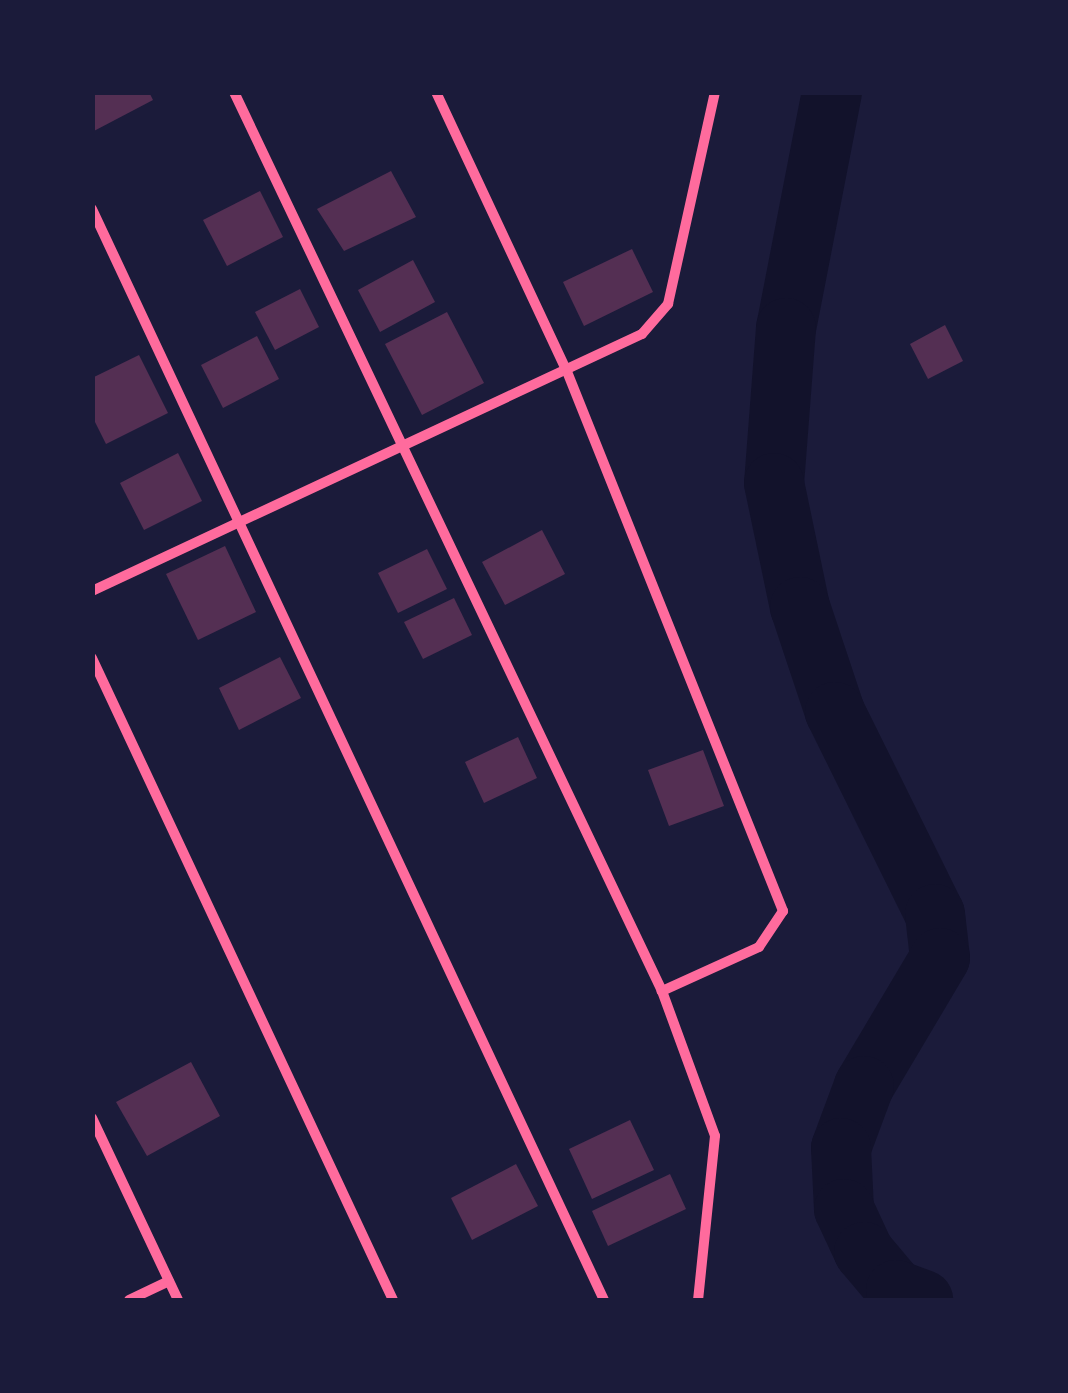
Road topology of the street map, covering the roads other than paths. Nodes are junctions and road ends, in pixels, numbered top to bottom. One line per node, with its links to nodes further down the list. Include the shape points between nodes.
1 (234, 92): 6 (street)
2 (436, 92): 5 (street)
3 (715, 92): 5 (street, via 668,304 642,334)
4 (92, 208): 7 (street)
5 (566, 369): 6 (street); 10 (street, via 783,911 759,947)
6 (402, 448): 7 (street); 10 (street)
7 (242, 521): 8 (street); 16 (street)
8 (92, 590)
9 (92, 658): 15 (street)
10 (662, 991): 17 (street, via 715,1136)
11 (92, 1118): 12 (street)
12 (169, 1282): 13 (street); 14 (street)
13 (129, 1300)
14 (178, 1300)
15 (393, 1300)
16 (604, 1300)
17 (698, 1300)

